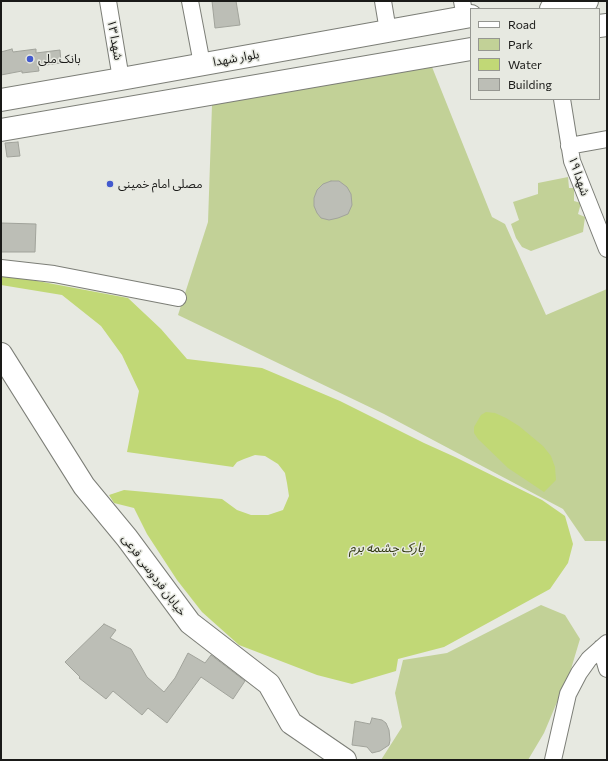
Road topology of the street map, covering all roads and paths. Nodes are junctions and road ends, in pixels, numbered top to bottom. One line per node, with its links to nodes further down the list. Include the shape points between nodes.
1 (108, 1): 12 (street, شهدا ۱۳)
2 (190, 1): 10 (street)
3 (383, 1): 7 (street)
4 (587, 1): 5 (main road)
5 (556, 8)
6 (466, 11): 7 (main road, بلوار شهدا)
7 (388, 31): 8 (main road, بلوار شهدا)
8 (331, 41): 10 (main road, بلوار شهدا); 11 (main road, via 342,50 341,59)
9 (470, 48): 11 (main road)
10 (202, 64): 12 (main road, بلوار شهدا)
11 (330, 73): 15 (main road)
12 (121, 79): 13 (main road, بلوار شهدا)
13 (1, 100)
14 (562, 100): 17 (street, شهدا ۱۹)
15 (1, 130)
16 (607, 139): 17 (street)
17 (569, 146): 18 (street, شهدا ۱۹, via 572,161)
18 (607, 250)
19 (1, 268): 20 (street, via 54,274)
20 (178, 298)
21 (1, 354): 24 (main road, خیابان فردوسی فرعی, via 84,486 127,538 190,623 269,684 291,723)
22 (604, 645): 23 (street); 25 (street, via 589,659 568,694)
23 (607, 669)
24 (345, 760)
25 (553, 760)

